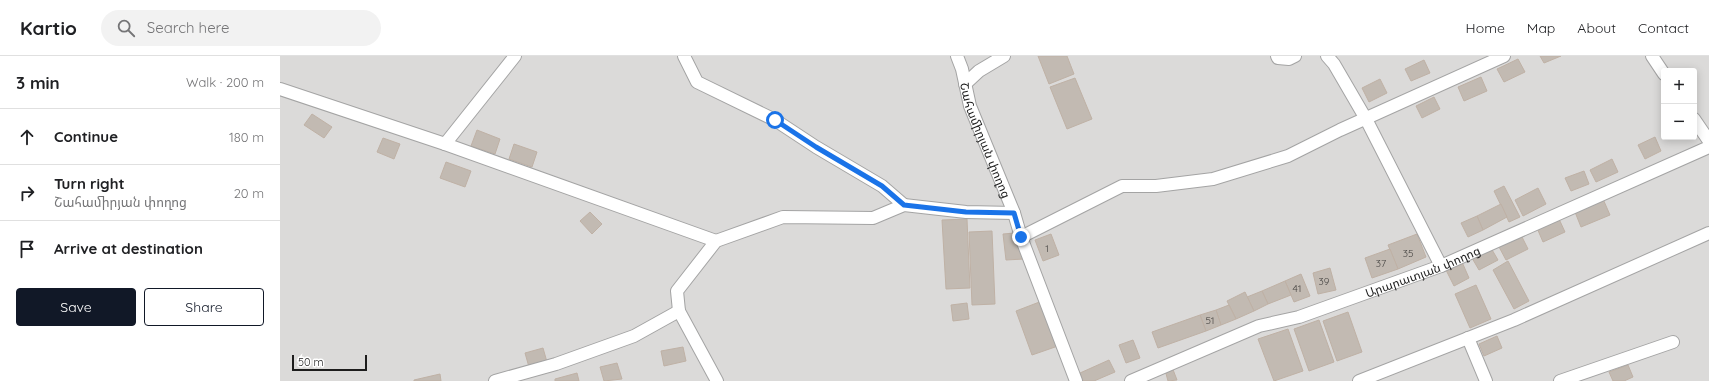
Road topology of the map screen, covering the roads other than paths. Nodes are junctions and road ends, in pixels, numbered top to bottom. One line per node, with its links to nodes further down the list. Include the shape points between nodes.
1 (515, 56): 16 (street)
2 (684, 56): 18 (street, via 697,82 775,120 882,186)
3 (957, 56): 11 (street, Շահամիրյան փողոց)
4 (1004, 56): 11 (street, via 979,71)
5 (1277, 56): 6 (street, via 1289,59)
6 (1295, 56)
7 (1327, 56): 13 (street)
8 (1504, 56): 13 (street)
9 (1652, 56): 10 (street)
10 (1661, 70)
11 (965, 84): 19 (street, Շահամիրյան փողոց, via 970,106)
12 (280, 89): 16 (street)
13 (1366, 119): 21 (street, via 1288,156 1214,179 1156,186 1122,186); 23 (street)
14 (1697, 123): 15 (street)
15 (1709, 141)
16 (445, 144): 22 (street)
17 (1709, 147): 23 (street, Արարատյան փողոց)
18 (904, 205): 19 (street, via 966,212); 22 (street, via 874,218 783,217)
19 (1014, 213): 21 (street, Շահամիրյան փողոց)
20 (1709, 232): 25 (street, via 1514,320)
21 (1021, 237): 29 (street, Շահամիրյան փողոց)
22 (716, 241): 24 (street, via 678,291)
23 (1441, 266): 30 (street, Արարատյան փողոց, via 1299,317 1260,326)
24 (679, 311): 27 (street, via 634,336 556,364); 28 (street)
25 (1468, 338): 31 (street); 32 (street)
26 (1673, 342): 33 (street)
27 (495, 381)
28 (717, 381)
29 (1076, 381)
30 (1131, 381)
31 (1359, 381)
32 (1486, 381)
33 (1560, 381)

